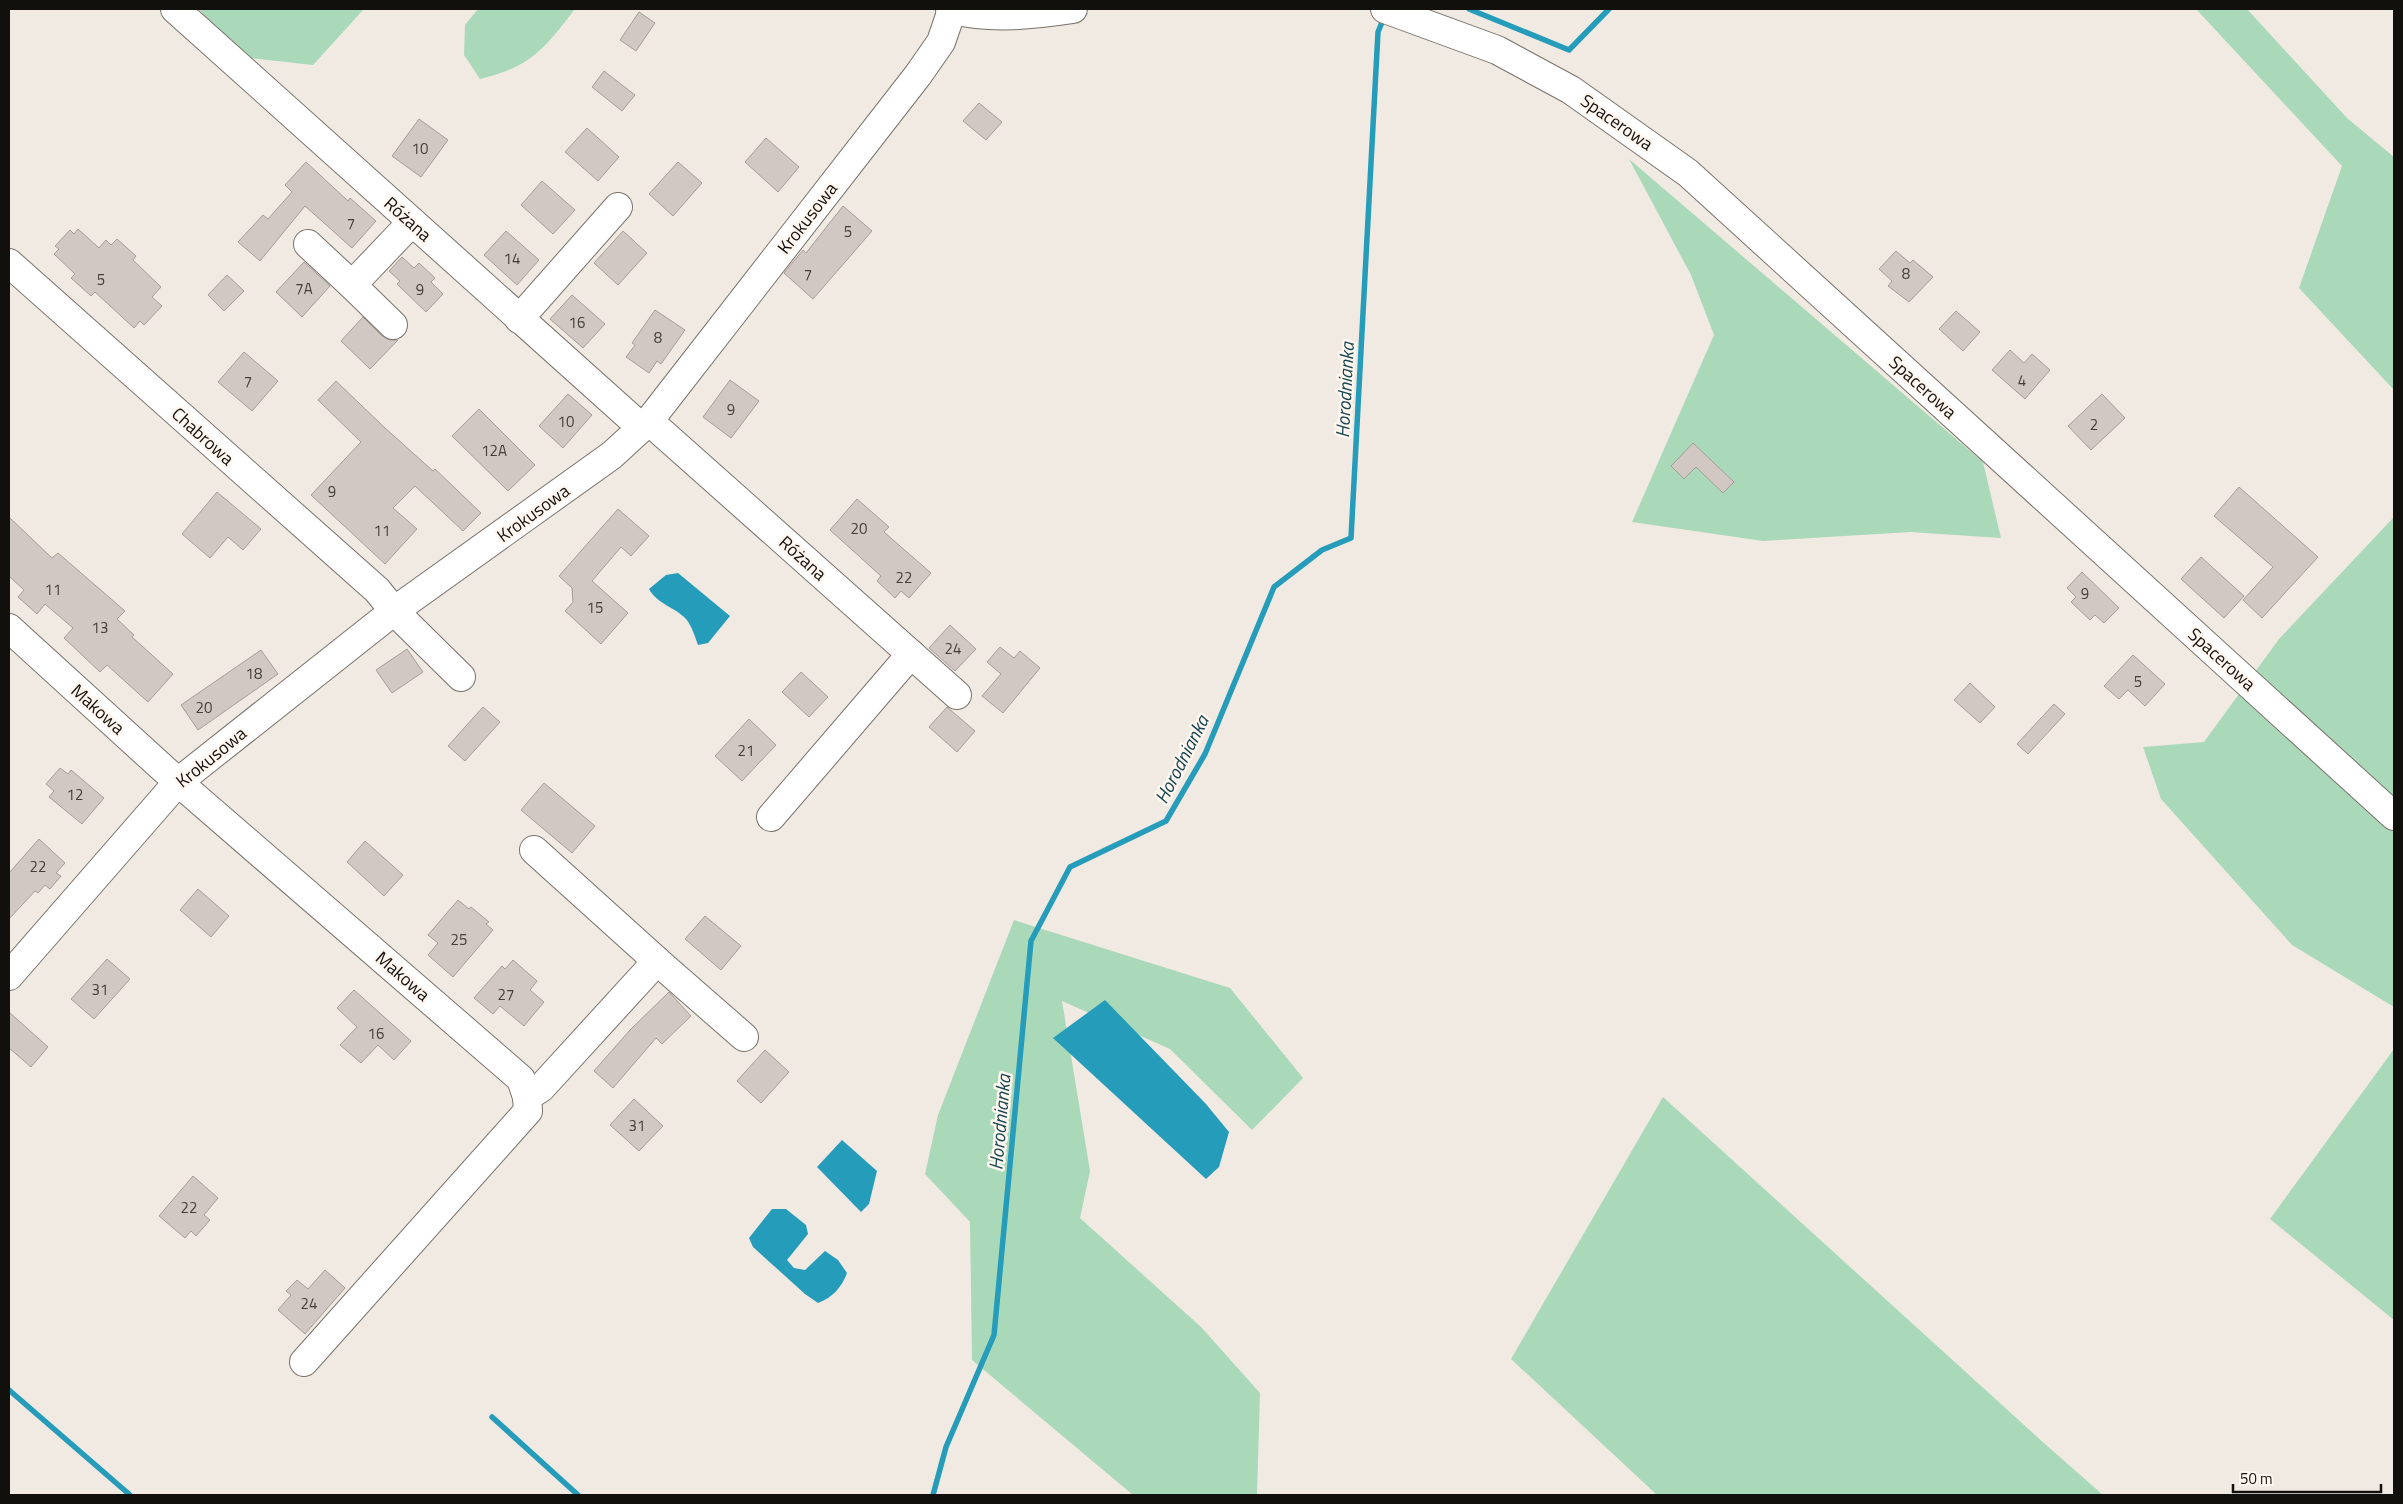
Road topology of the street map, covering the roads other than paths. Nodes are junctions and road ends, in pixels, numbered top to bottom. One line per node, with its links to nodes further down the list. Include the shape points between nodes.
1 (175, 9): 6 (street, Różana)
2 (951, 9): 3 (street, via 994,15); 12 (street, Krokusowa, via 941,42 918,75)
3 (1073, 9)
4 (1385, 9): 19 (street, Spacerowa, via 1497,50 1571,90 1688,172)
5 (618, 208): 10 (street)
6 (412, 222): 9 (street); 10 (street, Różana)
7 (308, 244): 9 (street)
8 (9, 263): 13 (street, Chabrowa, via 376,590)
9 (352, 285): 11 (street)
10 (519, 319): 12 (street, Różana)
11 (393, 325)
12 (646, 424): 13 (street, Krokusowa, via 612,455); 15 (street, Różana)
13 (394, 611): 16 (street, Chabrowa); 18 (street, Krokusowa)
14 (9, 628): 18 (street, Makowa)
15 (911, 654): 17 (street, Różana); 20 (street)
16 (461, 677)
17 (957, 695)
18 (178, 782): 22 (street, Krokusowa); 27 (street, Makowa, via 521,1079)
19 (2394, 816)
20 (770, 817)
21 (534, 850): 24 (street)
22 (36, 944): 23 (street); 25 (street, Krokusowa)
23 (9, 951)
24 (657, 961): 26 (street); 27 (street, via 541,1088)
25 (9, 976)
26 (744, 1037)
27 (528, 1098): 28 (street, via 528,1110)
28 (304, 1362)

